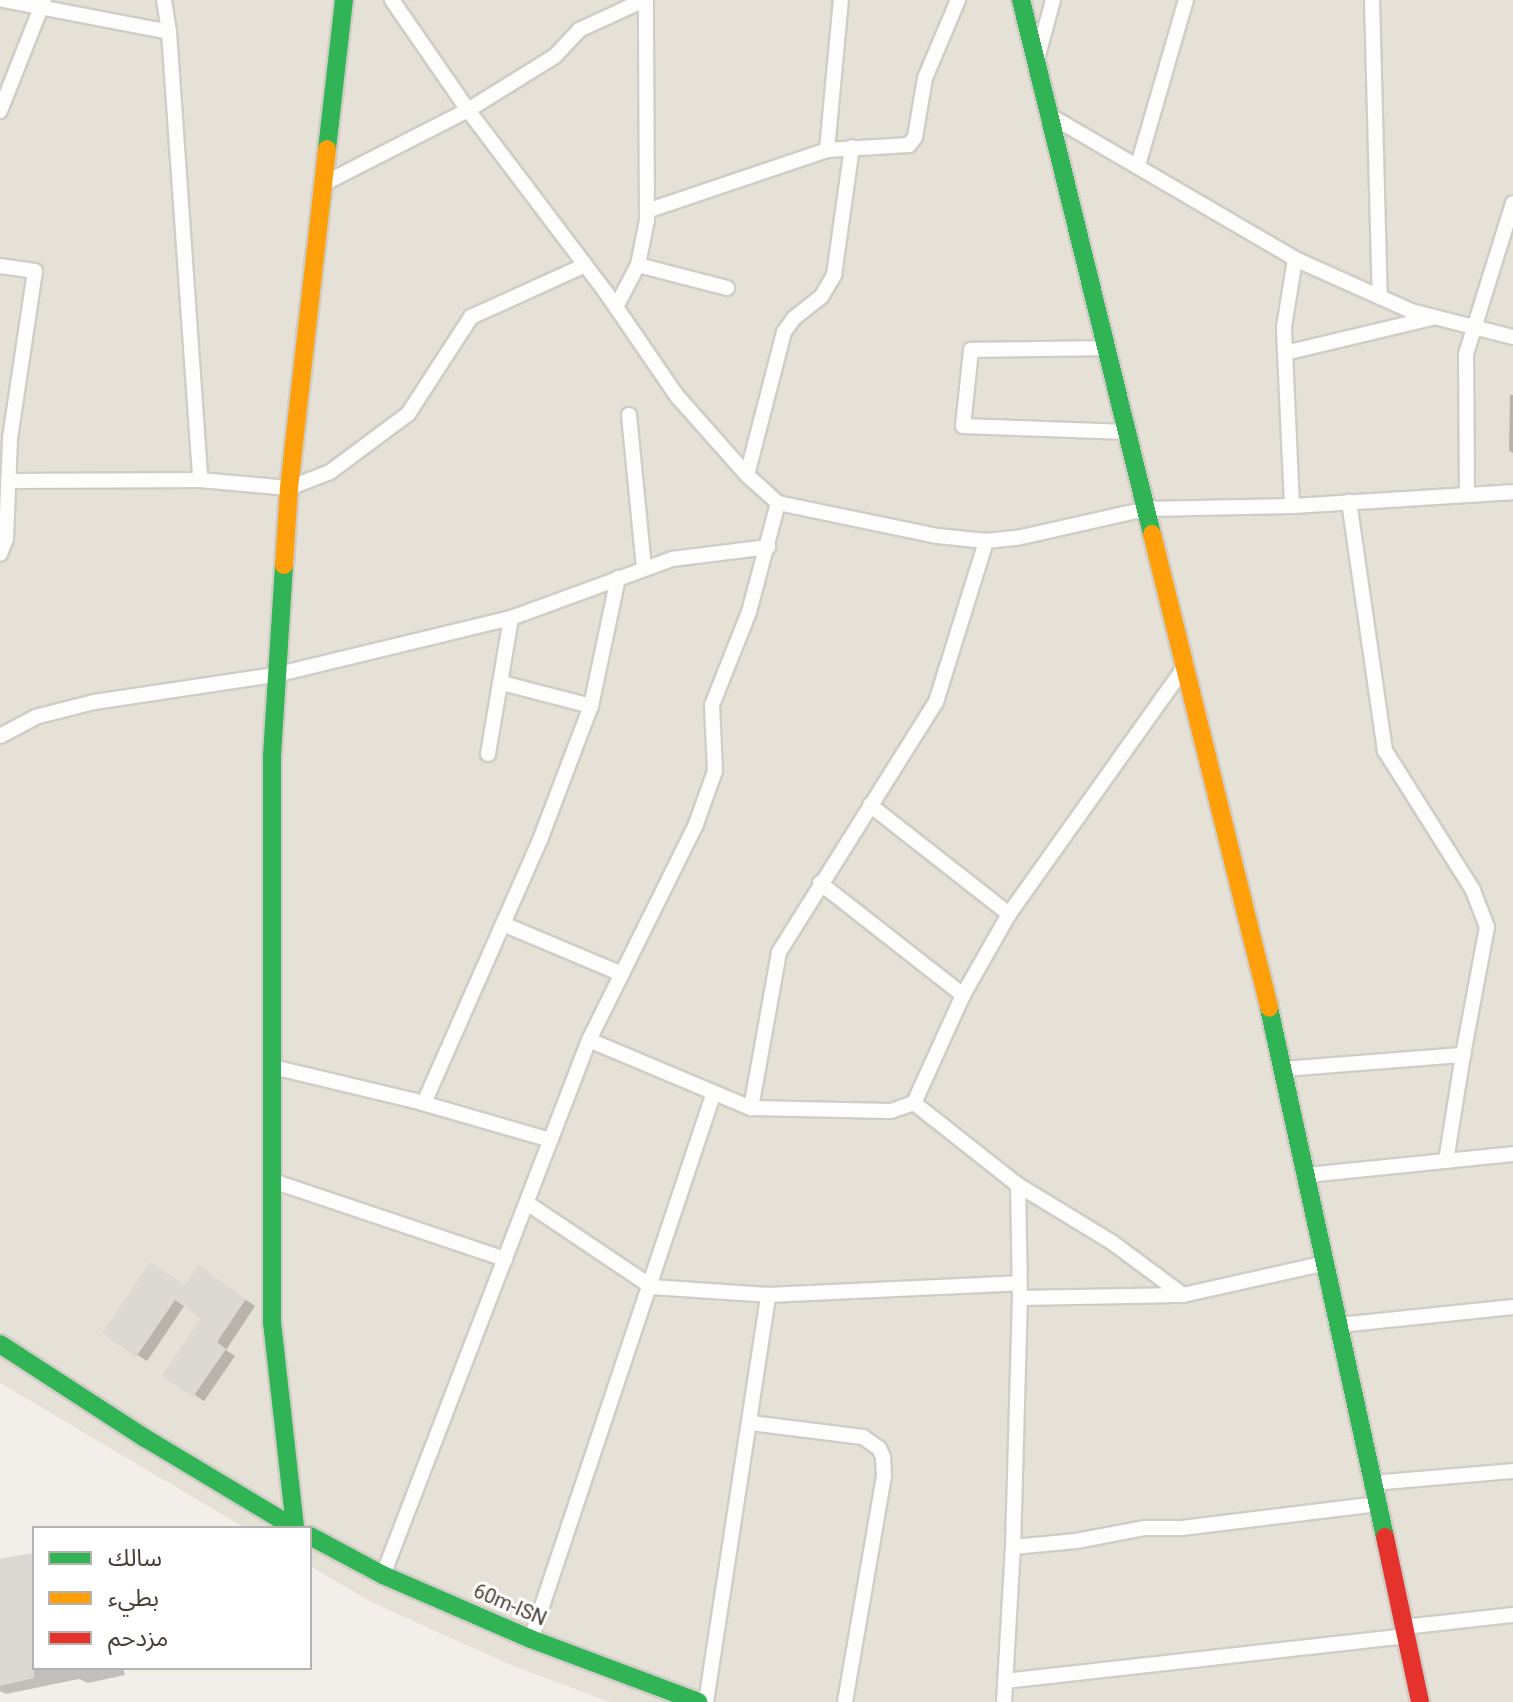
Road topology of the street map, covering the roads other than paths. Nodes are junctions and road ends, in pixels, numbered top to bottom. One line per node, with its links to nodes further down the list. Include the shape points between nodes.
1 (3, 0): 12 (street)
2 (164, 0): 13 (street)
3 (344, 0): 21 (street)
4 (392, 0): 15 (street)
5 (645, 0): 15 (street, via 579,30 555,56); 23 (street)
6 (841, 0): 19 (street)
7 (958, 0): 18 (street, via 925,78 915,137 909,145)
8 (1021, 0): 14 (street)
9 (1053, 0): 14 (street)
10 (1186, 0): 20 (street)
11 (1372, 0): 29 (street)
12 (43, 3): 13 (street); 16 (street)
13 (169, 32): 40 (street)
14 (1036, 63): 17 (street)
15 (468, 110): 21 (street); 25 (street)
16 (0, 111)
17 (1049, 115): 20 (street); 34 (street)
18 (852, 147): 19 (street); 39 (street, via 834,275 821,297 784,332)
19 (827, 150): 23 (street)
20 (1138, 165): 24 (street)
21 (323, 184): 42 (street)
22 (1513, 203): 32 (street)
23 (647, 211): 26 (street)
24 (1295, 259): 29 (street); 35 (street)
25 (585, 265): 30 (street); 42 (street, via 471,317 408,414 330,472)
26 (638, 265): 28 (street); 30 (street)
27 (0, 266): 38 (street, via 35,271)
28 (727, 288)
29 (1380, 297): 31 (street)
30 (616, 307): 39 (street, via 677,396)
31 (1435, 317): 32 (street); 35 (street)
32 (1474, 327): 33 (street); 44 (street, via 1466,354)
33 (1513, 337)
34 (1106, 348): 37 (street); 37 (street, via 971,350 963,426)
35 (1285, 353): 47 (street)
36 (629, 415): 52 (street)
37 (1127, 432): 48 (street)
38 (5, 438): 41 (street)
39 (747, 475): 46 (street)
40 (200, 480): 41 (street); 42 (street)
41 (8, 481): 51 (street, via 6,539)
42 (289, 488): 56 (street)
43 (1513, 492): 44 (street)
44 (1467, 495): 45 (street)
45 (1349, 502): 47 (street); 68 (street, via 1385,751 1473,890 1487,927)
46 (778, 503): 49 (street); 50 (street)
47 (1292, 506): 48 (street)
48 (1146, 509): 49 (street); 55 (street)
49 (986, 541): 61 (street, via 936,702)
50 (768, 547): 52 (street, via 672,559); 65 (street, via 712,705 715,771 696,824)
51 (0, 554)
52 (644, 568): 53 (street)
53 (618, 578): 54 (street); 58 (street)
54 (511, 618): 56 (street); 57 (street)
55 (1186, 665): 63 (street); 70 (street)
56 (275, 675): 59 (street, via 94,702 35,717); 69 (street)
57 (502, 683): 58 (street); 60 (street)
58 (591, 706): 64 (street)
59 (0, 736)
60 (488, 754)
61 (870, 805): 62 (street); 63 (street)
62 (820, 883): 66 (street); 74 (street, via 779,952)
63 (1009, 914): 66 (street)
64 (503, 924): 65 (street); 72 (street)
65 (622, 974): 67 (street)
66 (963, 995): 73 (street)
67 (589, 1040): 71 (street); 75 (street)
68 (1463, 1055): 70 (street); 77 (street)
69 (273, 1067): 72 (street); 79 (street)
70 (1284, 1069): 78 (street)
71 (713, 1095): 74 (street); 84 (street)
72 (424, 1103): 75 (street)
73 (914, 1103): 74 (street, via 891,1111); 80 (street)
74 (751, 1108)
75 (547, 1139): 81 (street)
76 (1513, 1154): 77 (street)
77 (1446, 1161): 78 (street)
78 (1307, 1175): 83 (street)
79 (273, 1181): 82 (street); 96 (street, via 272,1322)
80 (1018, 1185): 85 (street); 87 (street, via 1113,1243)
81 (527, 1203): 82 (street); 84 (street)
82 (505, 1259): 99 (street)
83 (1326, 1263): 87 (street); 89 (street)
84 (652, 1287): 86 (street); 102 (street)
85 (1020, 1290): 86 (street); 87 (street); 98 (street)
86 (768, 1295): 91 (street)
87 (1183, 1295)
88 (1513, 1307): 89 (street)
89 (1339, 1325): 93 (street)
90 (0, 1344): 95 (street)
91 (751, 1423): 105 (street); 106 (street, via 863,1437 883,1457)
92 (1513, 1471): 93 (street)
93 (1373, 1483): 94 (street)
94 (1378, 1504): 98 (street); 101 (street)
95 (292, 1526)
96 (295, 1526)
97 (312, 1537): 99 (street, 60m-ISN)
98 (1013, 1547): 103 (street)
99 (383, 1575): 102 (street, 60m-ISN)
100 (1513, 1615): 101 (street)
101 (1405, 1631): 103 (street); 108 (street)
102 (531, 1639): 104 (street, 60m-ISN)
103 (1005, 1681): 107 (street)
104 (699, 1702)
105 (706, 1702)
106 (845, 1702)
107 (1004, 1702)
108 (1420, 1702)

